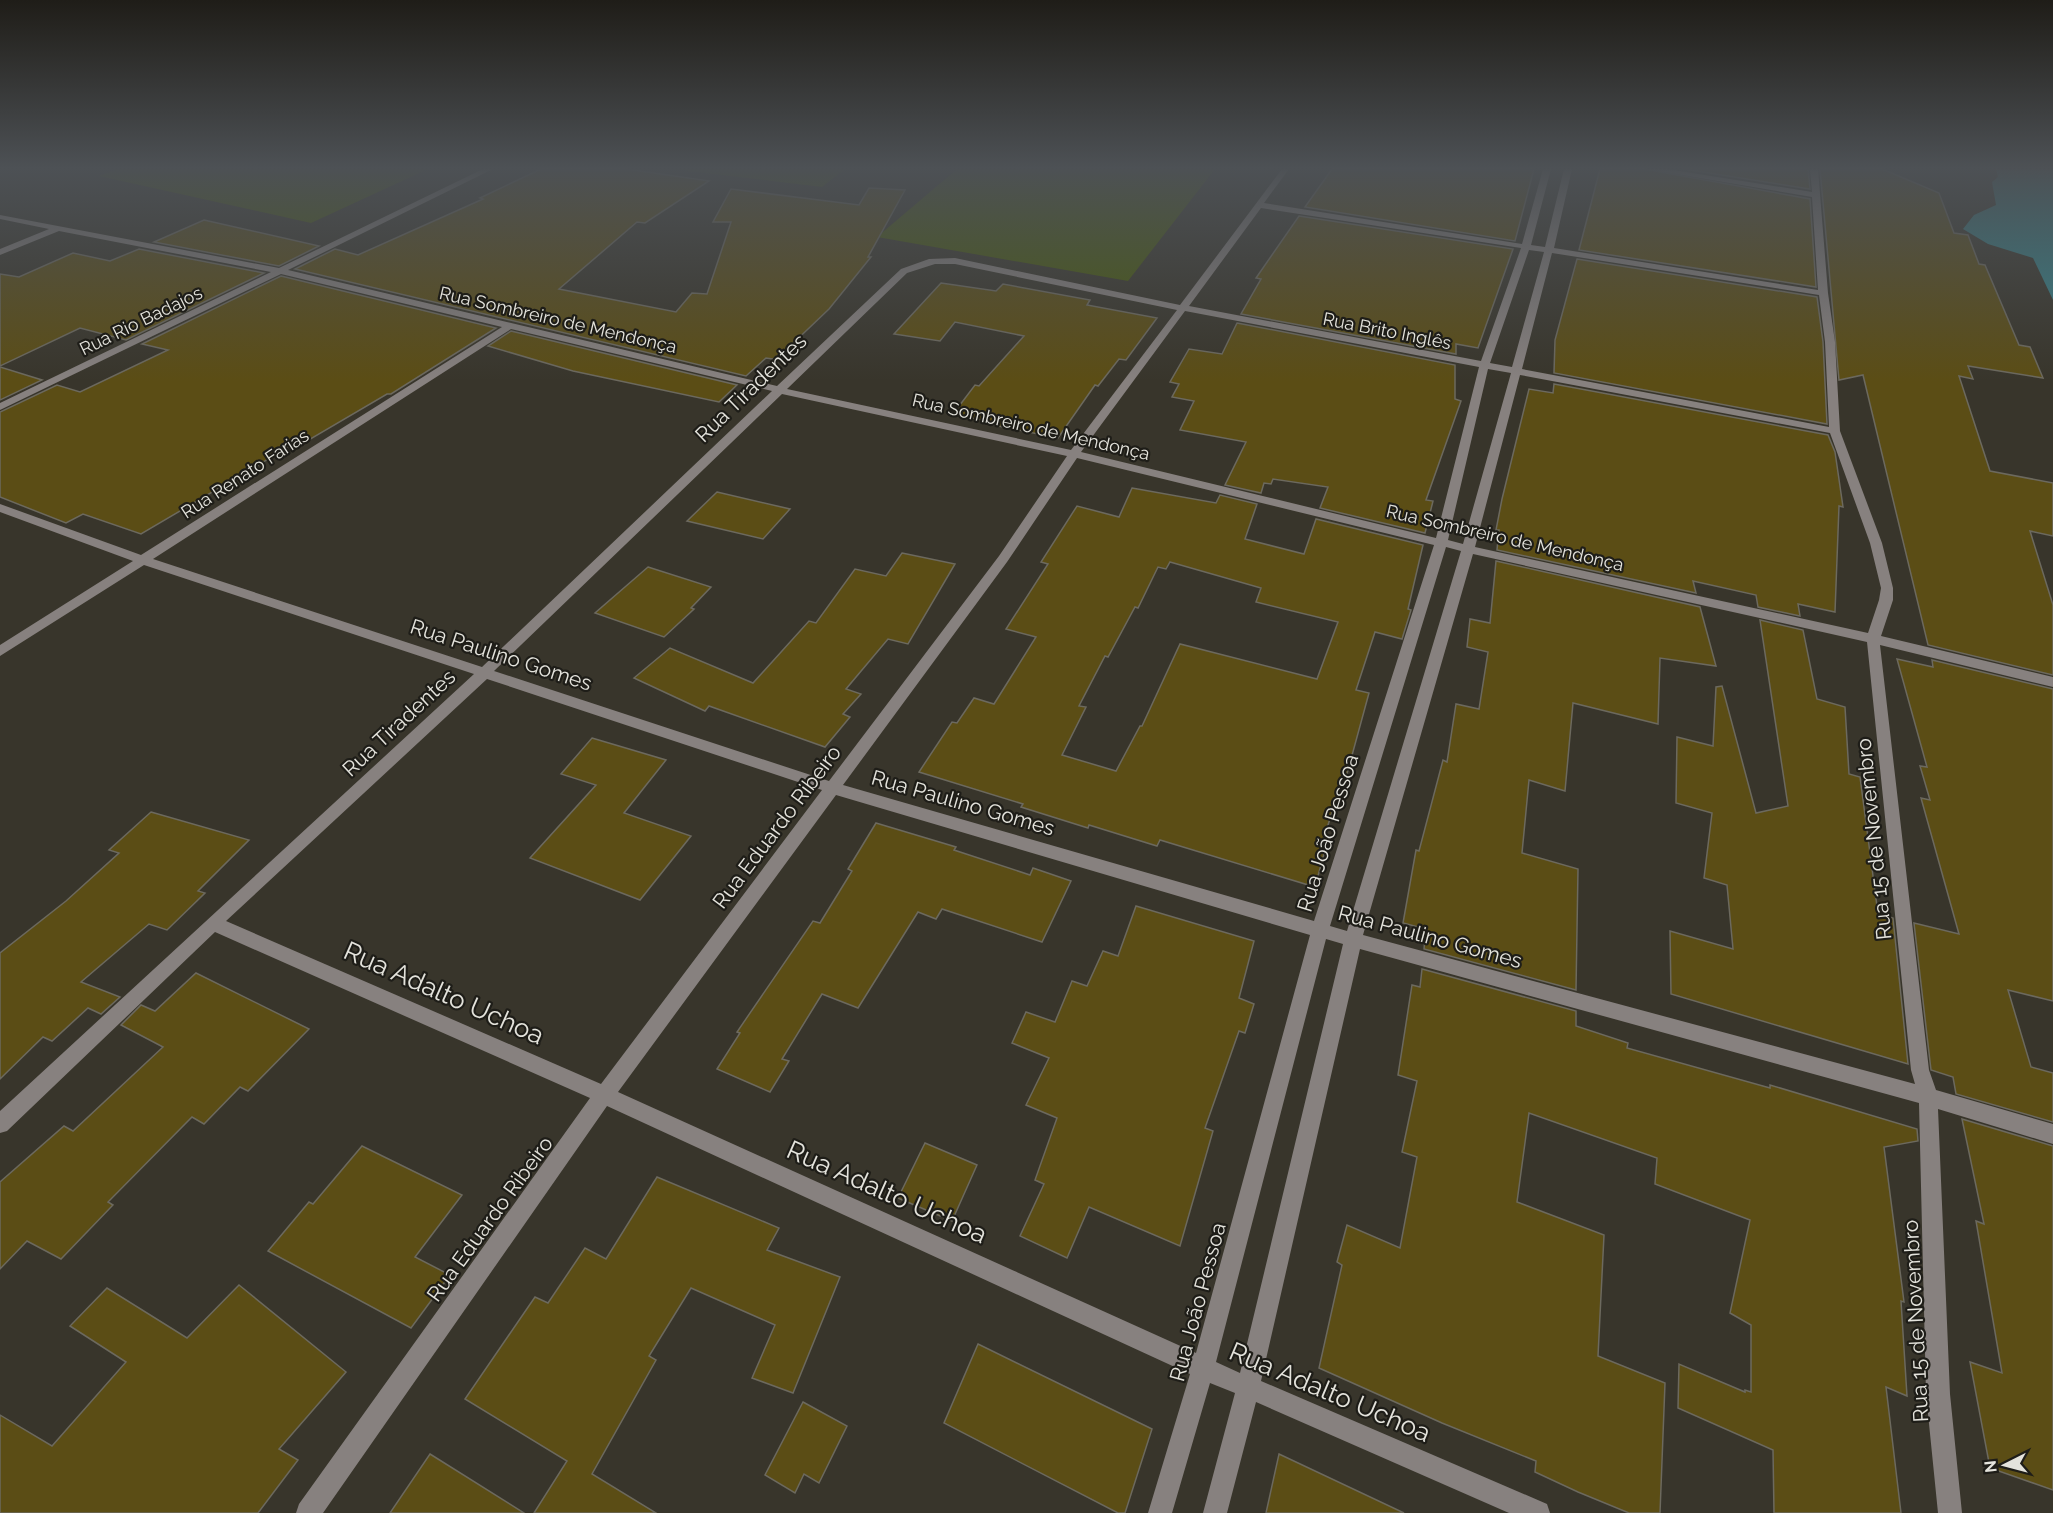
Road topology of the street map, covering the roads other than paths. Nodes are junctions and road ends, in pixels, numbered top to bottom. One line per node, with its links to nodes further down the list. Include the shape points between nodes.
1 (30, 240): 11 (street)
2 (117, 240): 13 (street, Rua Sombreiro de Mendonça)
3 (347, 240): 13 (street, Rua Rio Badajos)
4 (1233, 240): 15 (street, Rua Eduardo Ribeiro)
5 (1484, 240): 9 (street)
6 (1528, 240): 9 (street, Rua João Pessoa)
7 (1551, 240): 10 (street)
8 (1818, 240): 14 (street, Rua 15 de Novembro)
9 (1526, 246): 10 (street); 17 (street, Rua João Pessoa)
10 (1549, 250): 14 (street); 18 (street)
11 (0, 252)
12 (934, 261): 15 (street, Rua Brito Inglês, via 968,263); 19 (street, Rua Tiradentes, via 904,271)
13 (280, 272): 16 (street, Rua Sombreiro de Mendonça); 20 (street, Rua Rio Badajos)
14 (1822, 293): 21 (street, Rua 15 de Novembro, via 1830,342)
15 (1182, 308): 17 (street, Rua Brito Inglês); 22 (street, Rua Eduardo Ribeiro)
16 (508, 327): 19 (street, Rua Sombreiro de Mendonça); 26 (street, Rua Renato Farias)
17 (1484, 366): 18 (street, Rua Brito Inglês); 24 (street, Rua João Pessoa)
18 (1515, 372): 21 (street, Rua Brito Inglês); 25 (street)
19 (778, 390): 22 (street, Rua Sombreiro de Mendonça); 29 (street, Rua Tiradentes)
20 (0, 407)
21 (1835, 431): 27 (street, Rua 15 de Novembro, via 1876,543 1887,588)
22 (1074, 454): 24 (street, Rua Sombreiro de Mendonça); 31 (street, Rua Eduardo Ribeiro, via 1002,559)
23 (0, 508): 26 (street, Rua Paulino Gomes)
24 (1441, 542): 25 (street, Rua Sombreiro de Mendonça); 33 (street, Rua João Pessoa)
25 (1468, 549): 27 (street, Rua Sombreiro de Mendonça); 34 (street)
26 (143, 560): 28 (street, Rua Renato Farias); 29 (street, Rua Paulino Gomes)
27 (1873, 639): 30 (street, Rua Sombreiro de Mendonça); 36 (street, Rua 15 de Novembro, via 1920,1070)
28 (0, 651)
29 (484, 673): 31 (street, Rua Paulino Gomes); 32 (street, Rua Tiradentes)
30 (2053, 682)
31 (832, 788): 33 (street, Rua Paulino Gomes); 35 (street, Rua Eduardo Ribeiro)
32 (213, 923): 35 (street, Rua Adalto Uchoa); 37 (street, Rua Tiradentes)
33 (1320, 930): 34 (street, Rua Paulino Gomes); 39 (street, Rua João Pessoa)
34 (1353, 940): 36 (street, Rua Paulino Gomes); 40 (street)
35 (604, 1095): 39 (street, Rua Adalto Uchoa); 41 (street, Rua Eduardo Ribeiro)
36 (1928, 1097): 38 (street, Rua Paulino Gomes); 45 (street, Rua 15 de Novembro, via 1938,1394)
37 (0, 1124)
38 (2053, 1134)
39 (1203, 1368): 40 (street, Rua Adalto Uchoa); 42 (street, Rua João Pessoa)
40 (1248, 1388): 43 (street); 44 (street, Rua Adalto Uchoa)
41 (308, 1513)
42 (1160, 1513)
43 (1215, 1513)
44 (1538, 1513)
45 (1950, 1513)

